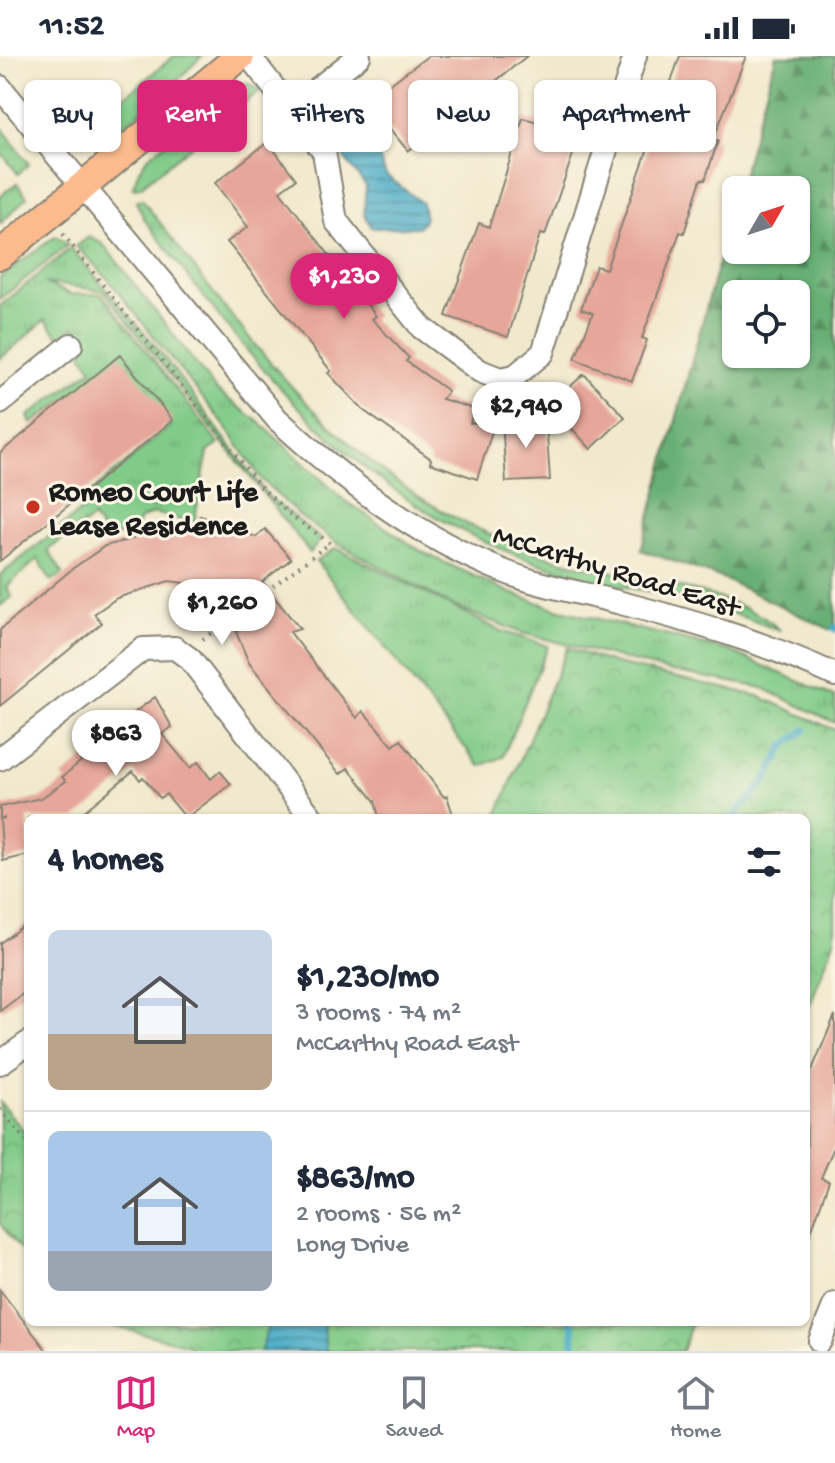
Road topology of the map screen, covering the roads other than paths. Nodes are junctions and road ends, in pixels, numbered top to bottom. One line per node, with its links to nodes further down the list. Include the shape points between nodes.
1 (240, 56): 9 (main road)
2 (249, 56): 5 (street)
3 (359, 56): 6 (street)
4 (635, 56): 8 (street, via 543,353 515,376 500,379 480,371 422,328 336,221)
5 (268, 80)
6 (329, 80)
7 (0, 87): 9 (street, McCarthy Road East)
8 (324, 152)
9 (82, 189): 10 (main road); 13 (street, McCarthy Road East, via 277,419 379,503 440,541 505,572 707,625)
10 (0, 255)
11 (71, 345): 12 (street)
12 (0, 403)
13 (835, 675)
14 (0, 759): 15 (street, via 143,649 175,648 190,659)
15 (309, 814)
16 (24, 1046): 17 (street)
17 (0, 1063)
18 (835, 1304): 19 (street)
19 (820, 1341)

